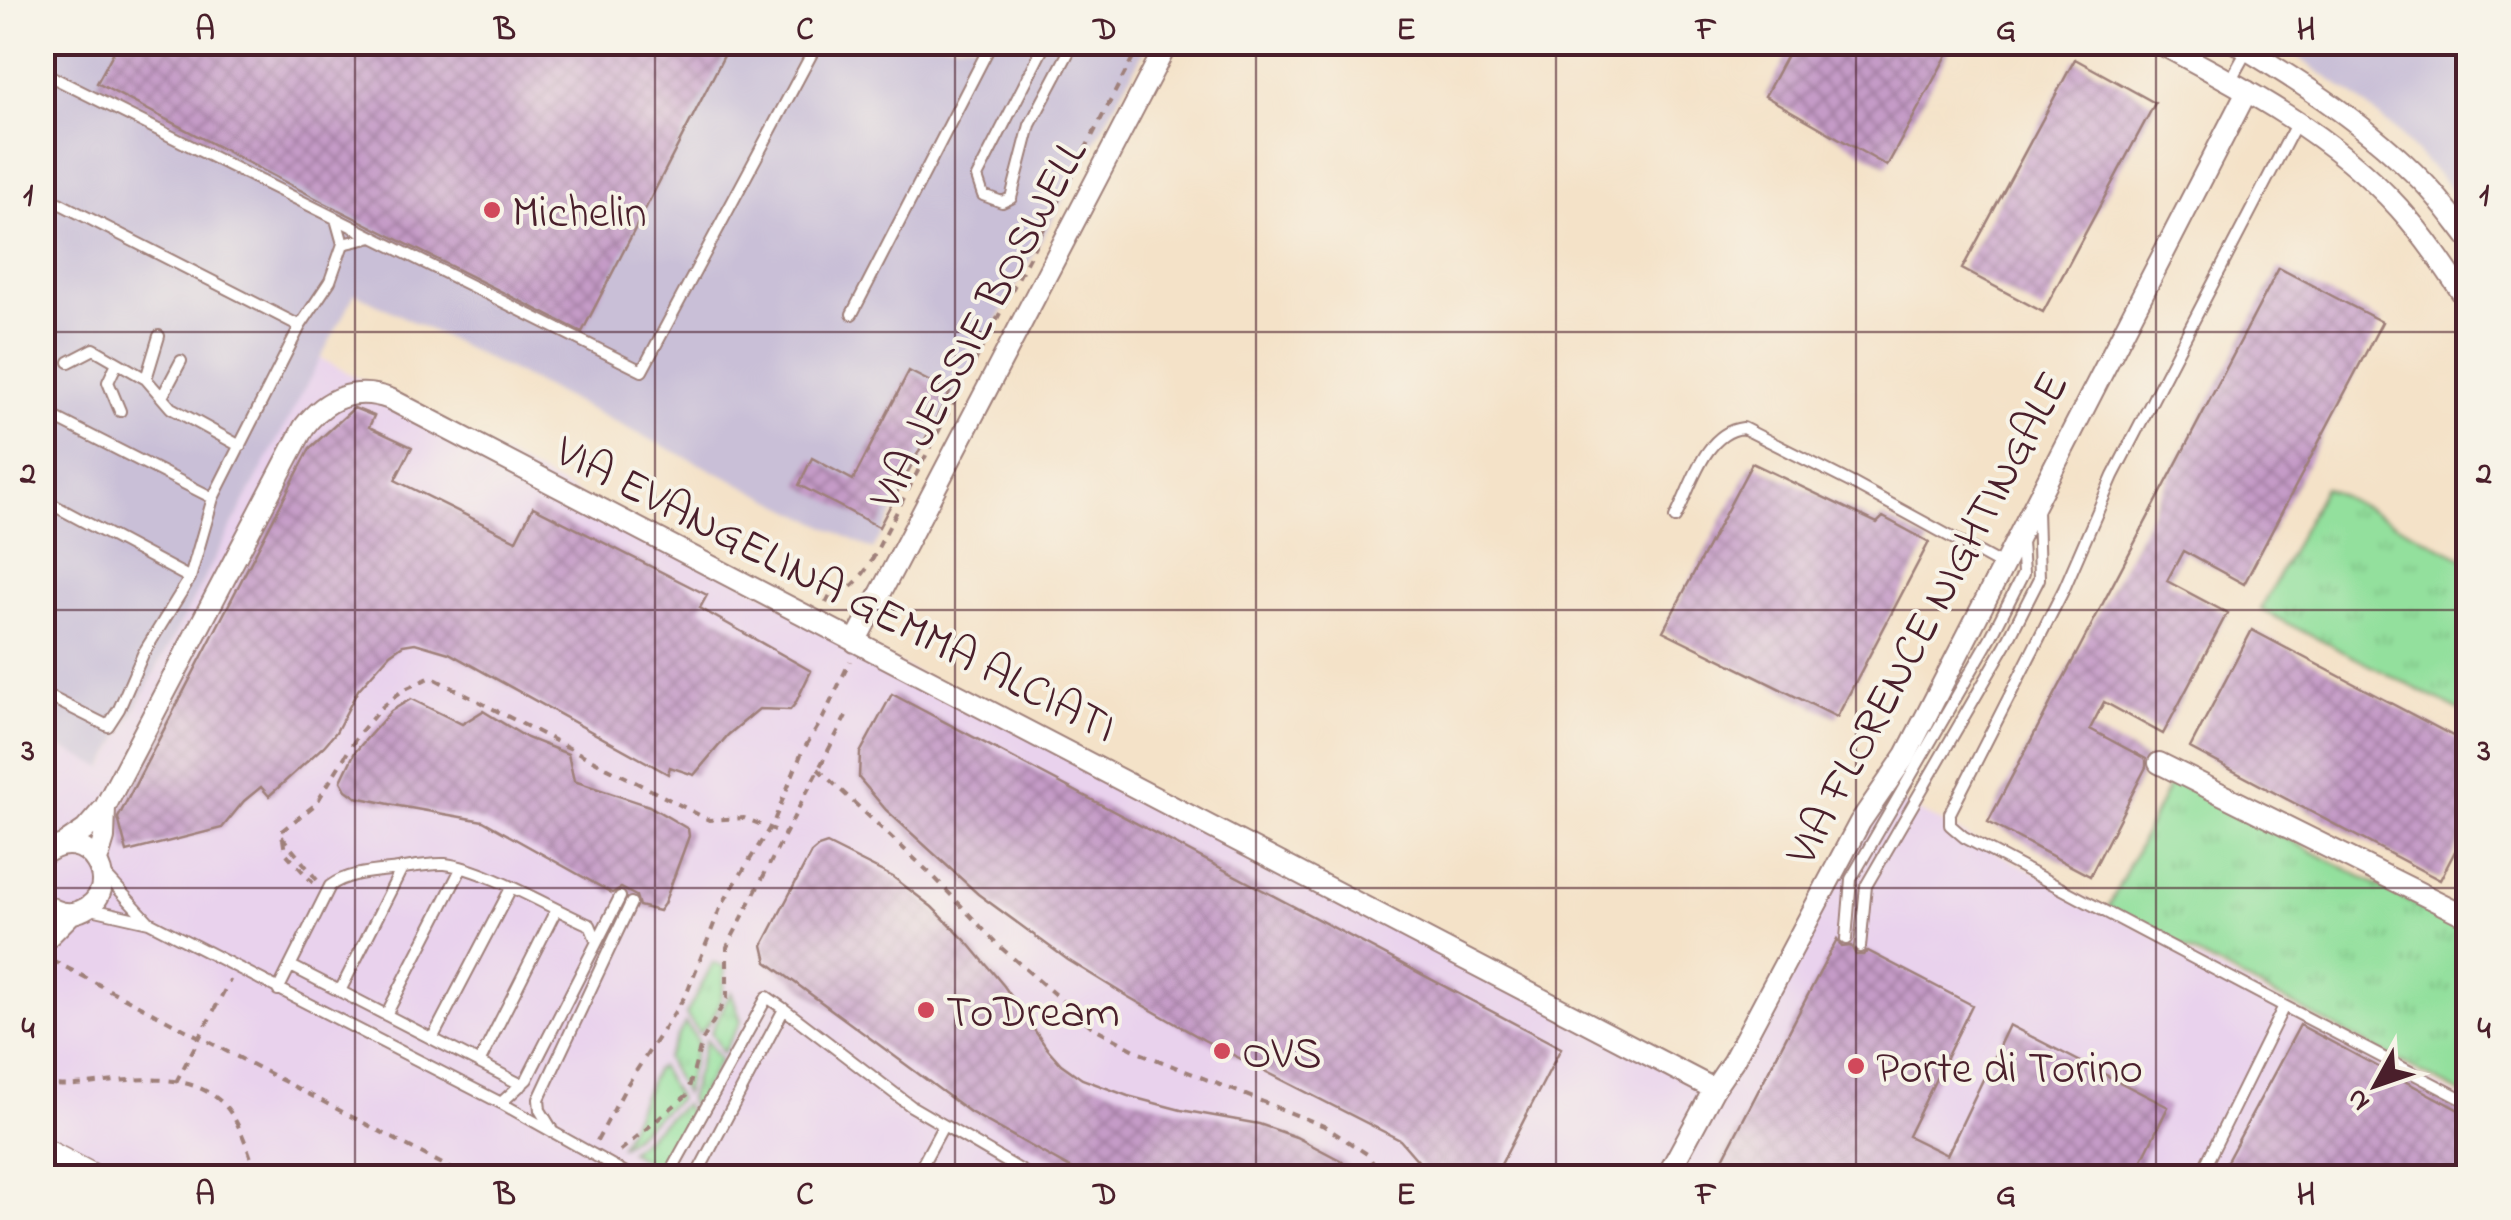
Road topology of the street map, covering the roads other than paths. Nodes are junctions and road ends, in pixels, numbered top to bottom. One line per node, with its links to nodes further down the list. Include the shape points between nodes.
1 (818, 42): 15 (lane, via 642,371)
2 (992, 42): 19 (lane)
3 (1046, 42): 4 (lane, via 977,177 983,195 1002,202 1011,198 1030,125)
4 (1074, 42)
5 (1168, 42): 37 (street, VIA JESSIE BOSWELL)
6 (2157, 42): 8 (street)
7 (2244, 45): 10 (lane); 16 (street, via 2384,146)
8 (2195, 51): 10 (street)
9 (42, 72): 14 (lane)
10 (2238, 86): 11 (street); 32 (street, VIA FLORENCE NIGHTINGALE)
11 (2297, 122): 18 (street, via 2400,209); 59 (lane, via 2113,476 2064,589 1950,812 1950,826 1964,837)
12 (47, 196): 13 (lane); 20 (lane)
13 (42, 215)
14 (336, 218): 15 (lane); 17 (lane)
15 (373, 237): 17 (lane)
16 (2468, 237)
17 (342, 244): 20 (lane, via 330,281)
18 (2468, 302)
19 (852, 314)
20 (300, 326): 29 (lane)
21 (159, 336): 25 (lane)
22 (181, 361): 26 (lane)
23 (68, 362): 24 (lane, via 94,349)
24 (118, 363): 25 (lane); 28 (lane, via 108,382)
25 (146, 380): 26 (lane)
26 (162, 397): 29 (lane)
27 (42, 411): 30 (lane)
28 (120, 411)
29 (240, 446): 30 (lane)
30 (213, 498): 36 (lane)
31 (42, 499): 36 (lane)
32 (2037, 500): 34 (street, VIA FLORENCE NIGHTINGALE); 55 (lane, via 2038,579 1866,886)
33 (1675, 518): 35 (lane, via 1717,438 1743,428)
34 (2020, 530): 35 (street, VIA FLORENCE NIGHTINGALE); 52 (lane, via 2023,574 1852,880)
35 (2002, 565): 65 (street, VIA FLORENCE NIGHTINGALE, via 1906,754 1860,822)
36 (190, 578): 38 (lane, via 108,726)
37 (857, 643): 40 (street, VIA EVANGELINA GEMMA ALCIATI, via 390,399 345,396 318,409 304,427); 65 (street, VIA EVANGELINA GEMMA ALCIATI)
38 (42, 693)
39 (2159, 763): 50 (street)
40 (105, 806): 41 (street, VIA EVANGELINA GEMMA ALCIATI); 43 (street, VIA EVANGELINA GEMMA ALCIATI)
41 (63, 845): 42 (street, VIA EVANGELINA GEMMA ALCIATI); 43 (street, via 82,848)
42 (42, 856)
43 (99, 865): 48 (street, VIA EVANGELINA GEMMA ALCIATI, via 101,889); 51 (lane)
44 (402, 868): 45 (lane); 56 (lane, via 335,882); 58 (lane)
45 (462, 869): 46 (lane); 61 (lane)
46 (511, 888): 49 (lane); 62 (lane)
47 (42, 902): 48 (street, via 54,910)
48 (79, 910): 51 (lane); 54 (street)
49 (556, 910): 53 (lane, via 590,925); 63 (lane)
50 (2468, 917)
51 (149, 922): 57 (lane)
52 (1846, 940)
53 (597, 942): 64 (lane); 69 (lane, via 625,900 539,1099)
54 (42, 943)
55 (1860, 947)
56 (291, 966): 57 (lane); 58 (lane)
57 (278, 990): 67 (lane)
58 (340, 991): 61 (lane)
59 (2284, 1006): 66 (lane); 78 (lane)
60 (784, 1010): 68 (lane); 73 (lane, via 767,997); 74 (lane)
61 (386, 1015): 62 (lane)
62 (432, 1038): 63 (lane)
63 (479, 1063): 64 (lane)
64 (522, 1085): 67 (lane)
65 (1714, 1088): 77 (street, VIA FLORENCE NIGHTINGALE)
66 (2468, 1102)
67 (501, 1103): 69 (lane)
68 (943, 1126): 75 (lane); 76 (lane)
69 (555, 1133): 72 (lane)
70 (42, 1152): 71 (main road)
71 (92, 1178)
72 (635, 1178)
73 (667, 1178)
74 (695, 1178)
75 (916, 1178)
76 (1034, 1178)
77 (1666, 1178)
78 (2199, 1178)

